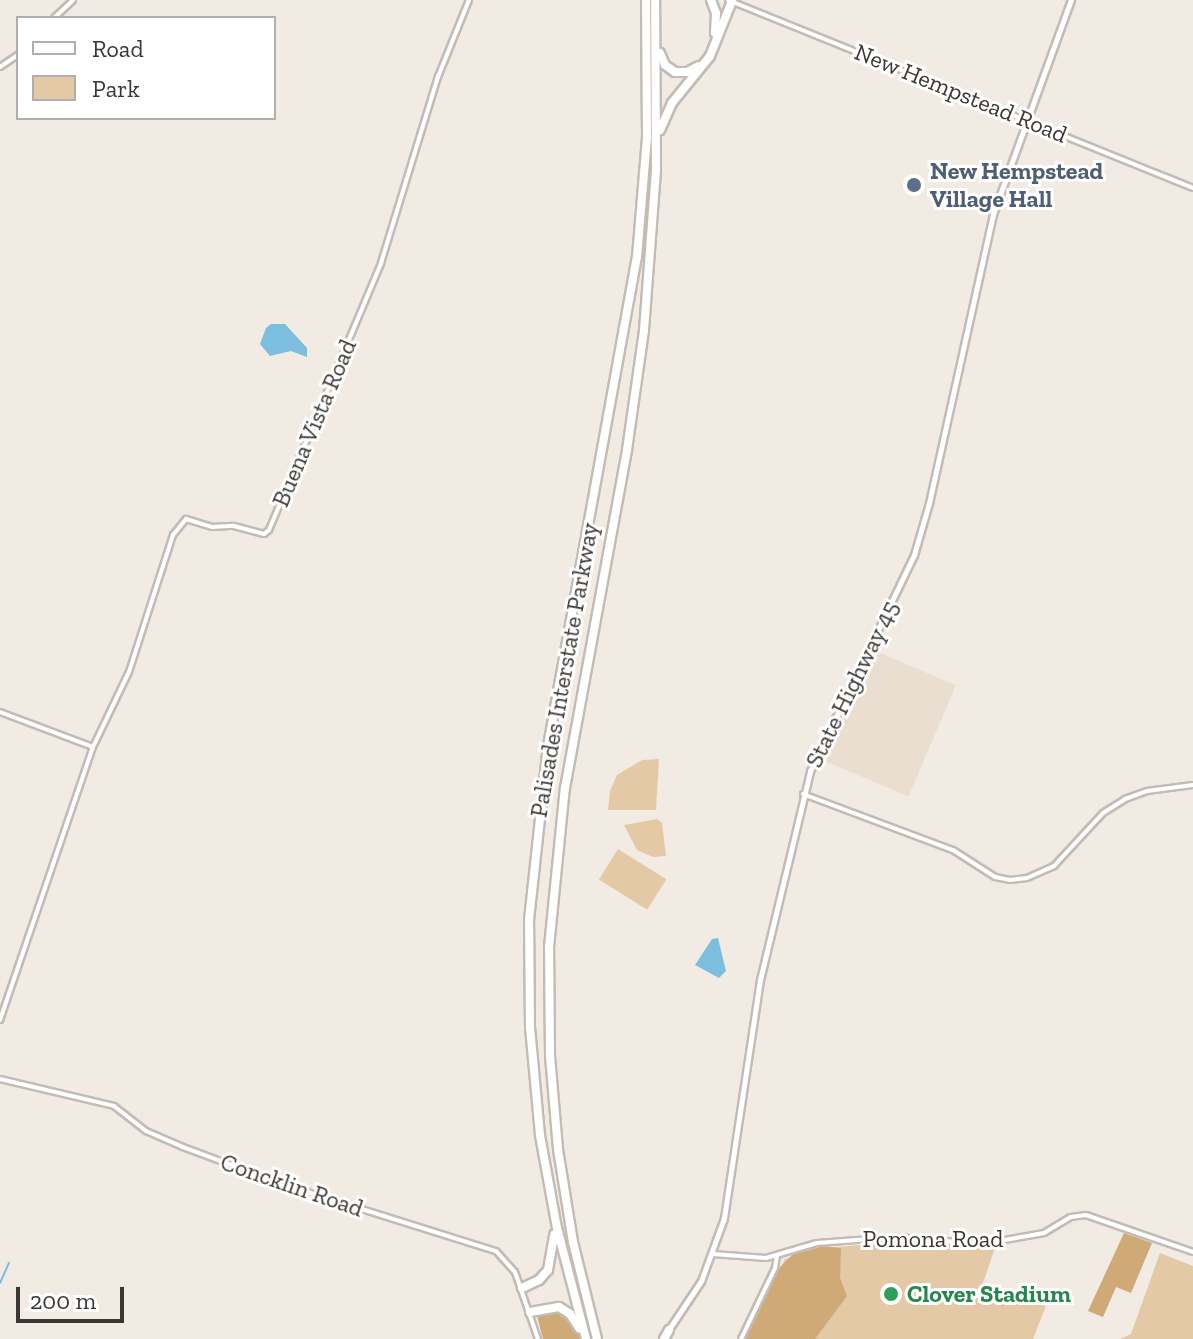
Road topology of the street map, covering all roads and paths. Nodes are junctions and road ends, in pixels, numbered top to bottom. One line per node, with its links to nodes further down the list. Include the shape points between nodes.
1 (73, 0): 8 (street)
2 (469, 0): 14 (street, Buena Vista Road, via 438,77 381,263 269,530 264,534 186,519 177,526 127,679)
3 (646, 0): 19 (highway, Palisades Interstate Parkway, via 647,124 639,244 548,746 532,880 530,1028)
4 (655, 0): 9 (highway, via 661,56 672,71 697,68); 11 (highway, Palisades Interstate Parkway)
5 (711, 0): 9 (highway)
6 (1071, 0): 10 (main road, State Highway 45)
7 (729, 1): 9 (highway); 10 (street, New Hempstead Road); 11 (highway, via 708,59 665,115)
8 (56, 16)
9 (715, 33)
10 (1025, 119): 12 (street, New Hempstead Road); 16 (main road, State Highway 45, via 993,214 914,555 822,740)
11 (655, 183): 28 (highway, Palisades Interstate Parkway, via 635,397 565,788 551,921 555,1122 570,1229)
12 (1193, 188)
13 (0, 712): 14 (street)
14 (93, 747): 17 (street, Buena Vista Road)
15 (1193, 785): 16 (street, via 1125,799 1103,813 1054,866 1010,880 995,877 953,850)
16 (803, 794): 21 (main road, State Highway 45, via 760,980 728,1201)
17 (0, 1020)
18 (0, 1079): 23 (street, Concklin Road, via 114,1106 157,1137 285,1185 493,1250 509,1262)
19 (546, 1175): 23 (highway, via 553,1258 541,1279); 27 (highway, Palisades Interstate Parkway)
20 (1193, 1252): 22 (street, Pomona Road, via 1086,1215 1071,1217 1044,1233 982,1244 856,1239 809,1244)
21 (713, 1254): 22 (street, Pomona Road); 25 (main road, State Highway 45)
22 (777, 1256): 29 (street)
23 (522, 1288): 24 (street, Concklin Road)
24 (530, 1312): 26 (street, Concklin Road); 27 (highway, via 549,1306 565,1310)
25 (665, 1336)
26 (538, 1339)
27 (584, 1339)
28 (597, 1339)
29 (741, 1339)

